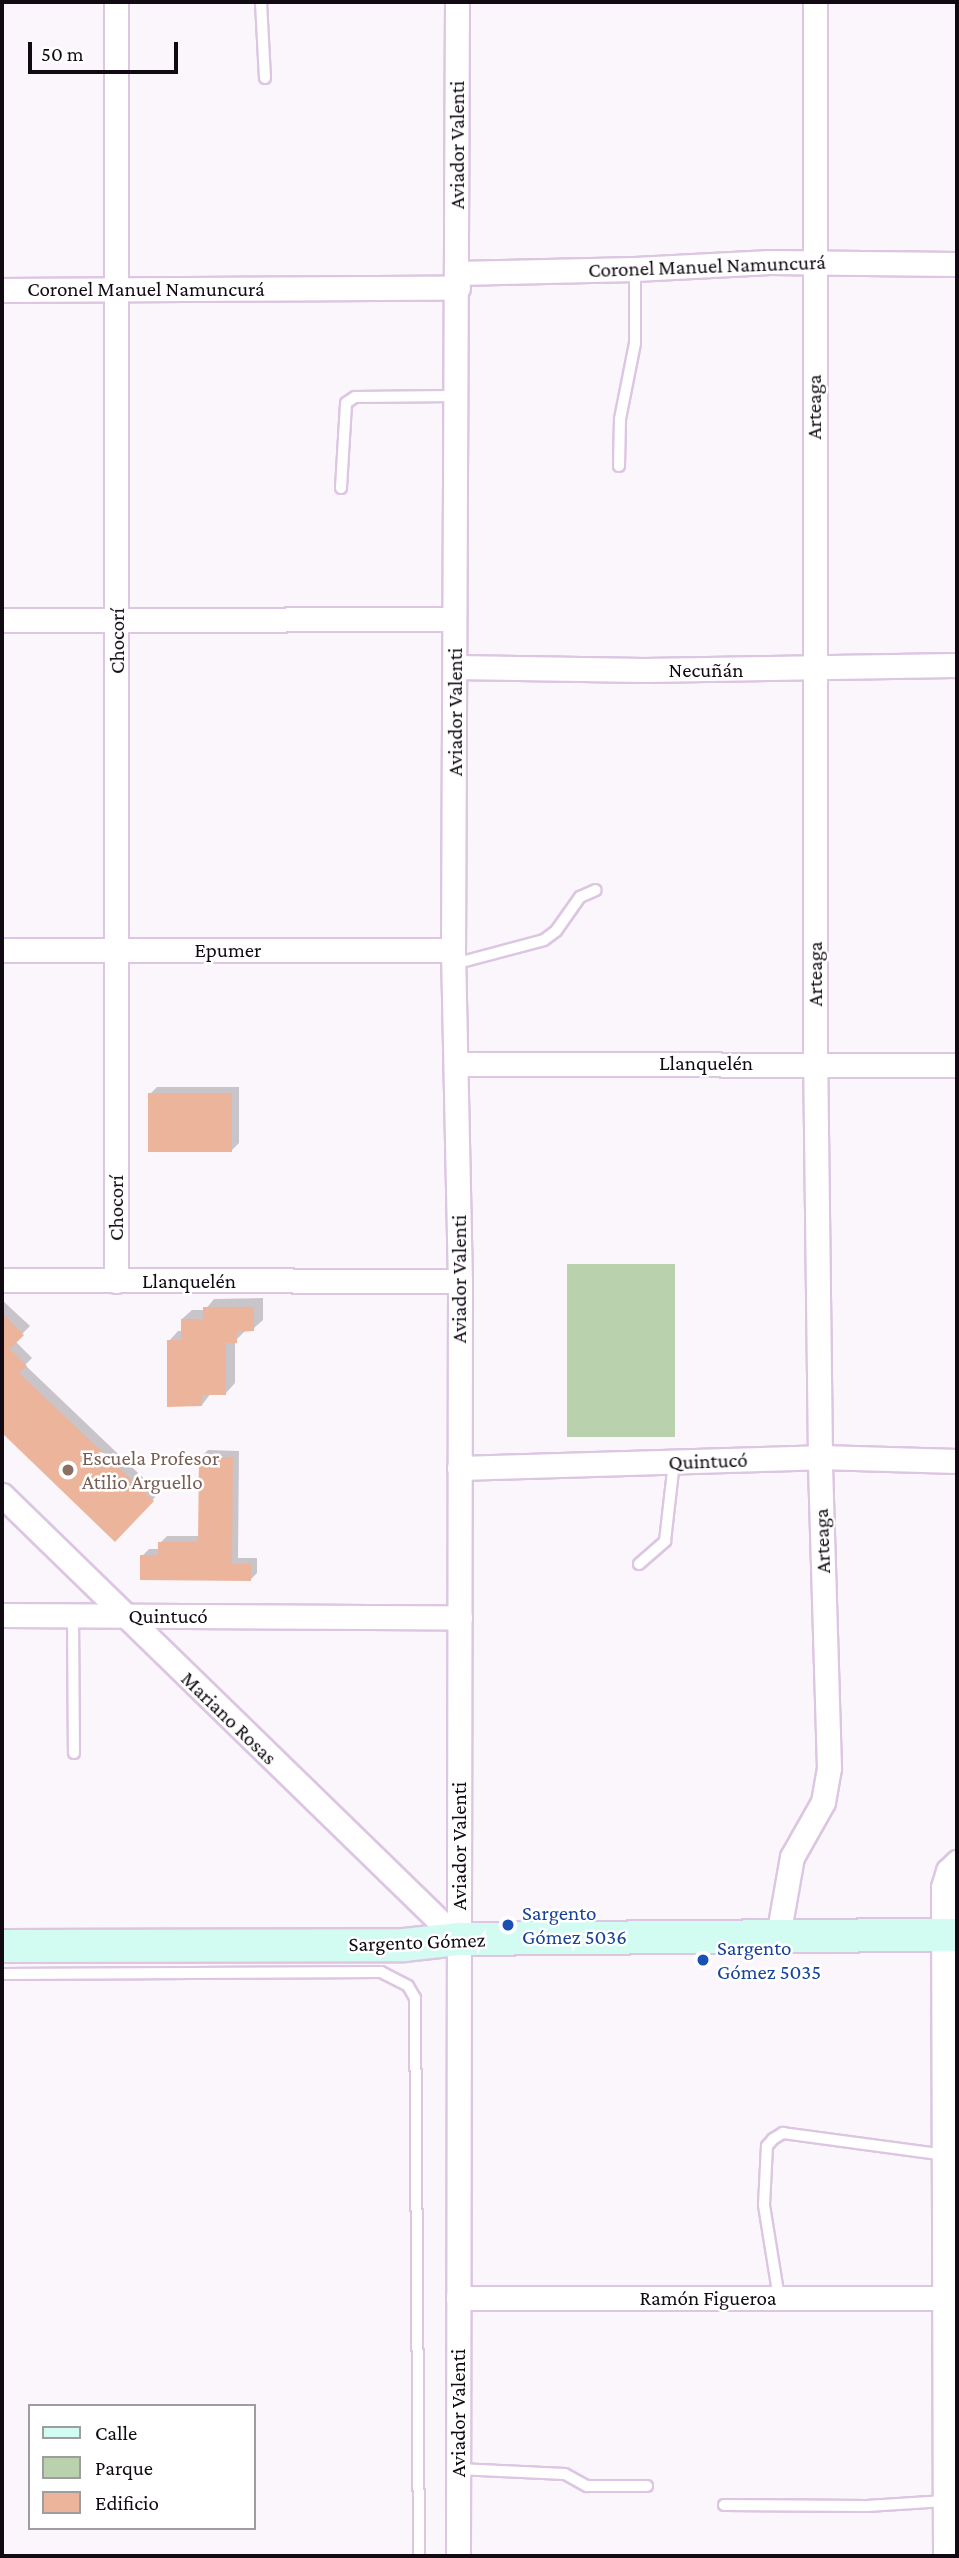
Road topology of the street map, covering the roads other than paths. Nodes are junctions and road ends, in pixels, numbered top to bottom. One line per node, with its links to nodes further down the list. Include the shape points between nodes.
1 (116, 2): 10 (street, Chocorí)
2 (261, 2): 5 (lane)
3 (457, 2): 9 (street, Aviador Valenti)
4 (815, 2): 6 (street, Arteaga)
5 (265, 78)
6 (814, 261): 7 (street, Coronel Manuel Namuncurá); 8 (street, Coronel Manuel Namuncurá); 20 (street, Arteaga)
7 (957, 264)
8 (635, 269): 9 (street, Coronel Manuel Namuncurá); 13 (lane, via 635,343 620,419)
9 (458, 281): 10 (street, Coronel Manuel Namuncurá); 12 (street, Aviador Valenti)
10 (118, 288): 11 (street, Coronel Manuel Namuncurá); 15 (street, Chocorí)
11 (2, 290)
12 (456, 396): 14 (lane, via 355,397 346,403); 16 (street, Aviador Valenti)
13 (618, 466)
14 (341, 488)
15 (118, 619): 16 (street); 17 (street); 23 (street, Chocorí)
16 (454, 619): 19 (street, Aviador Valenti)
17 (2, 620)
18 (957, 665): 20 (street, Necuñán)
19 (455, 667): 20 (street, Necuñán); 24 (street, Aviador Valenti)
20 (814, 669): 25 (street, Arteaga)
21 (596, 890): 24 (lane, via 580,897 544,940)
22 (2, 950): 23 (street, Epumer)
23 (115, 950): 24 (street, Epumer); 29 (street, Chocorí)
24 (453, 957): 26 (street, Aviador Valenti)
25 (815, 1063): 26 (street, Llanquelén); 27 (street, Llanquelén); 31 (street, Arteaga)
26 (456, 1064): 30 (street, Aviador Valenti)
27 (957, 1065)
28 (2, 1280): 29 (street, Llanquelén)
29 (116, 1281): 30 (street, Llanquelén)
30 (460, 1281): 34 (street, Aviador Valenti)
31 (820, 1457): 32 (street, Quintucó); 33 (street, Quintucó); 44 (street, Arteaga, via 829,1768 823,1802 792,1857)
32 (957, 1461)
33 (674, 1462): 34 (street, Quintucó); 36 (lane, via 665,1541)
34 (459, 1468): 40 (street, Aviador Valenti)
35 (2, 1495): 39 (street, Mariano Rosas)
36 (639, 1564)
37 (2, 1615): 38 (street, Quintucó)
38 (73, 1615): 39 (street, Quintucó); 41 (lane)
39 (124, 1615): 40 (street, Quintucó); 45 (street, Mariano Rosas)
40 (460, 1617): 45 (street, Aviador Valenti)
41 (74, 1753)
42 (957, 1862): 43 (street, via 943,1887)
43 (951, 1935): 44 (main road, Sargento Gómez); 48 (street)
44 (778, 1936): 45 (main road, Sargento Gómez)
45 (458, 1939): 46 (main road, Sargento Gómez, via 404,1945); 49 (street, Aviador Valenti)
46 (2, 1946)
47 (2, 1974): 56 (lane, via 381,1972 408,1986 415,1998)
48 (945, 2155): 50 (lane, via 783,2133 774,2139 767,2146 764,2205); 51 (street)
49 (458, 2298): 50 (street, Ramón Figueroa); 52 (street, Aviador Valenti)
50 (779, 2298): 51 (street, Ramón Figueroa)
51 (951, 2298): 54 (street)
52 (458, 2469): 53 (lane, via 565,2474 587,2486); 57 (street, Aviador Valenti)
53 (647, 2486)
54 (945, 2501): 55 (lane, via 867,2506); 58 (street)
55 (724, 2505)
56 (419, 2556)
57 (458, 2556)
58 (945, 2556)

